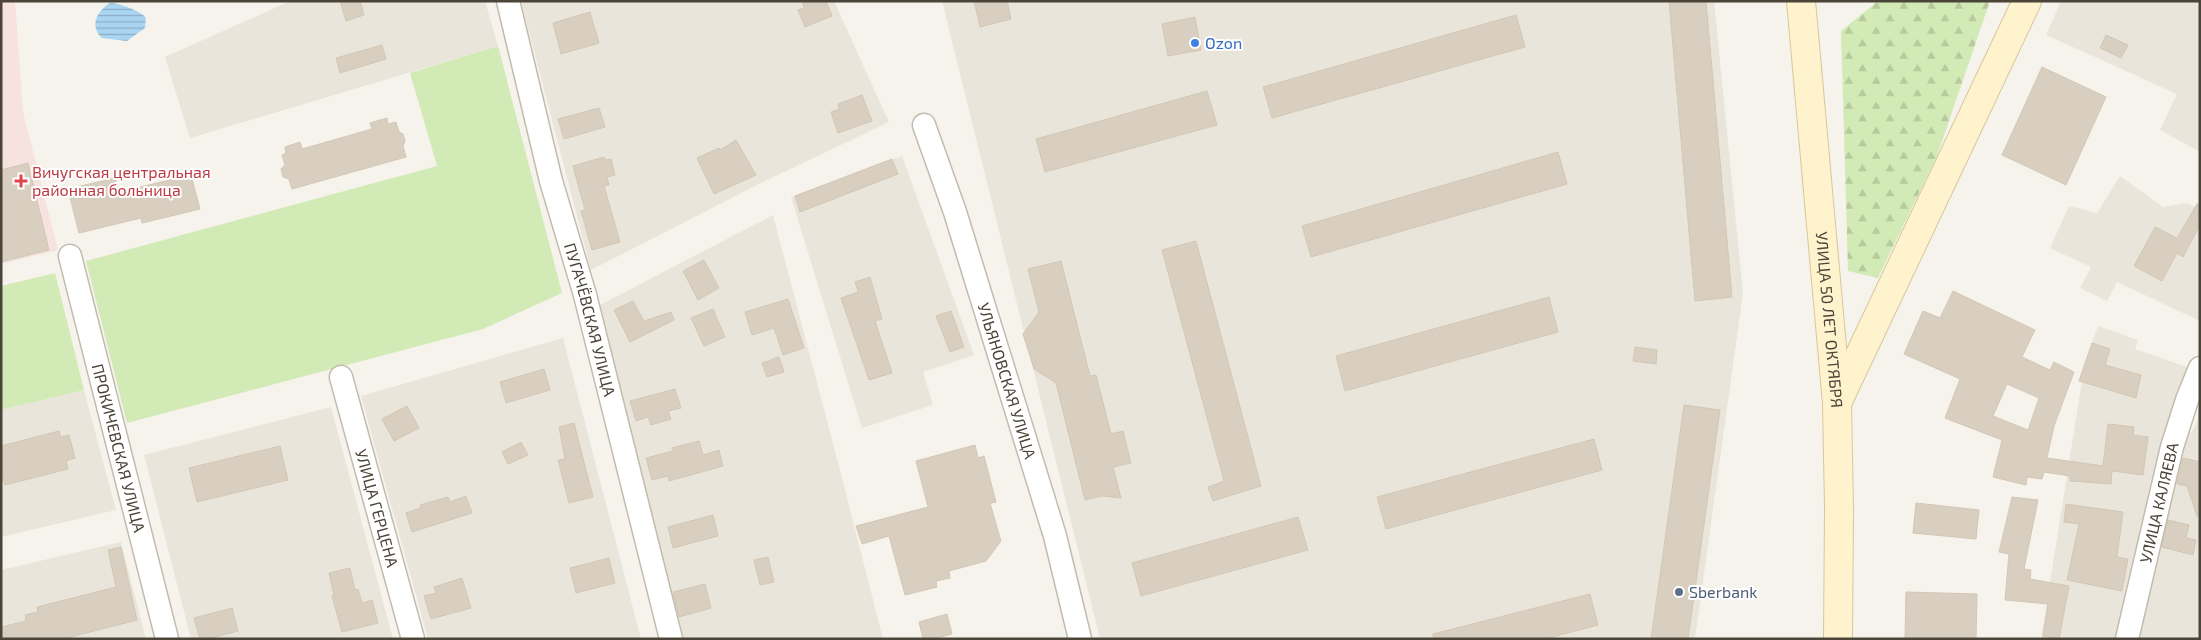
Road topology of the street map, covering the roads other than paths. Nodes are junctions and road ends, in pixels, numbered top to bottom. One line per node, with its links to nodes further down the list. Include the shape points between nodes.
1 (508, 1): 11 (street, ПУГАЧЁВСКАЯ УЛИЦА, via 551,181 585,295)
2 (1801, 1): 8 (main road, УЛИЦА 50 ЛЕТ ОКТЯБРЯ)
3 (2028, 1): 8 (main road)
4 (924, 125): 12 (street, УЛЬЯНОВСКАЯ УЛИЦА, via 955,212 1055,536)
5 (70, 256): 9 (street, ПРОКИЧЕВСКАЯ УЛИЦА)
6 (2200, 368): 14 (street, УЛИЦА КАЛЯЕВА, via 2172,447)
7 (341, 377): 10 (street, УЛИЦА ГЕРЦЕНА)
8 (1837, 402): 13 (main road, УЛИЦА 50 ЛЕТ ОКТЯБРЯ, via 1840,509)
9 (167, 639)
10 (413, 639)
11 (671, 639)
12 (1080, 639)
13 (1838, 639)
14 (2126, 639)

